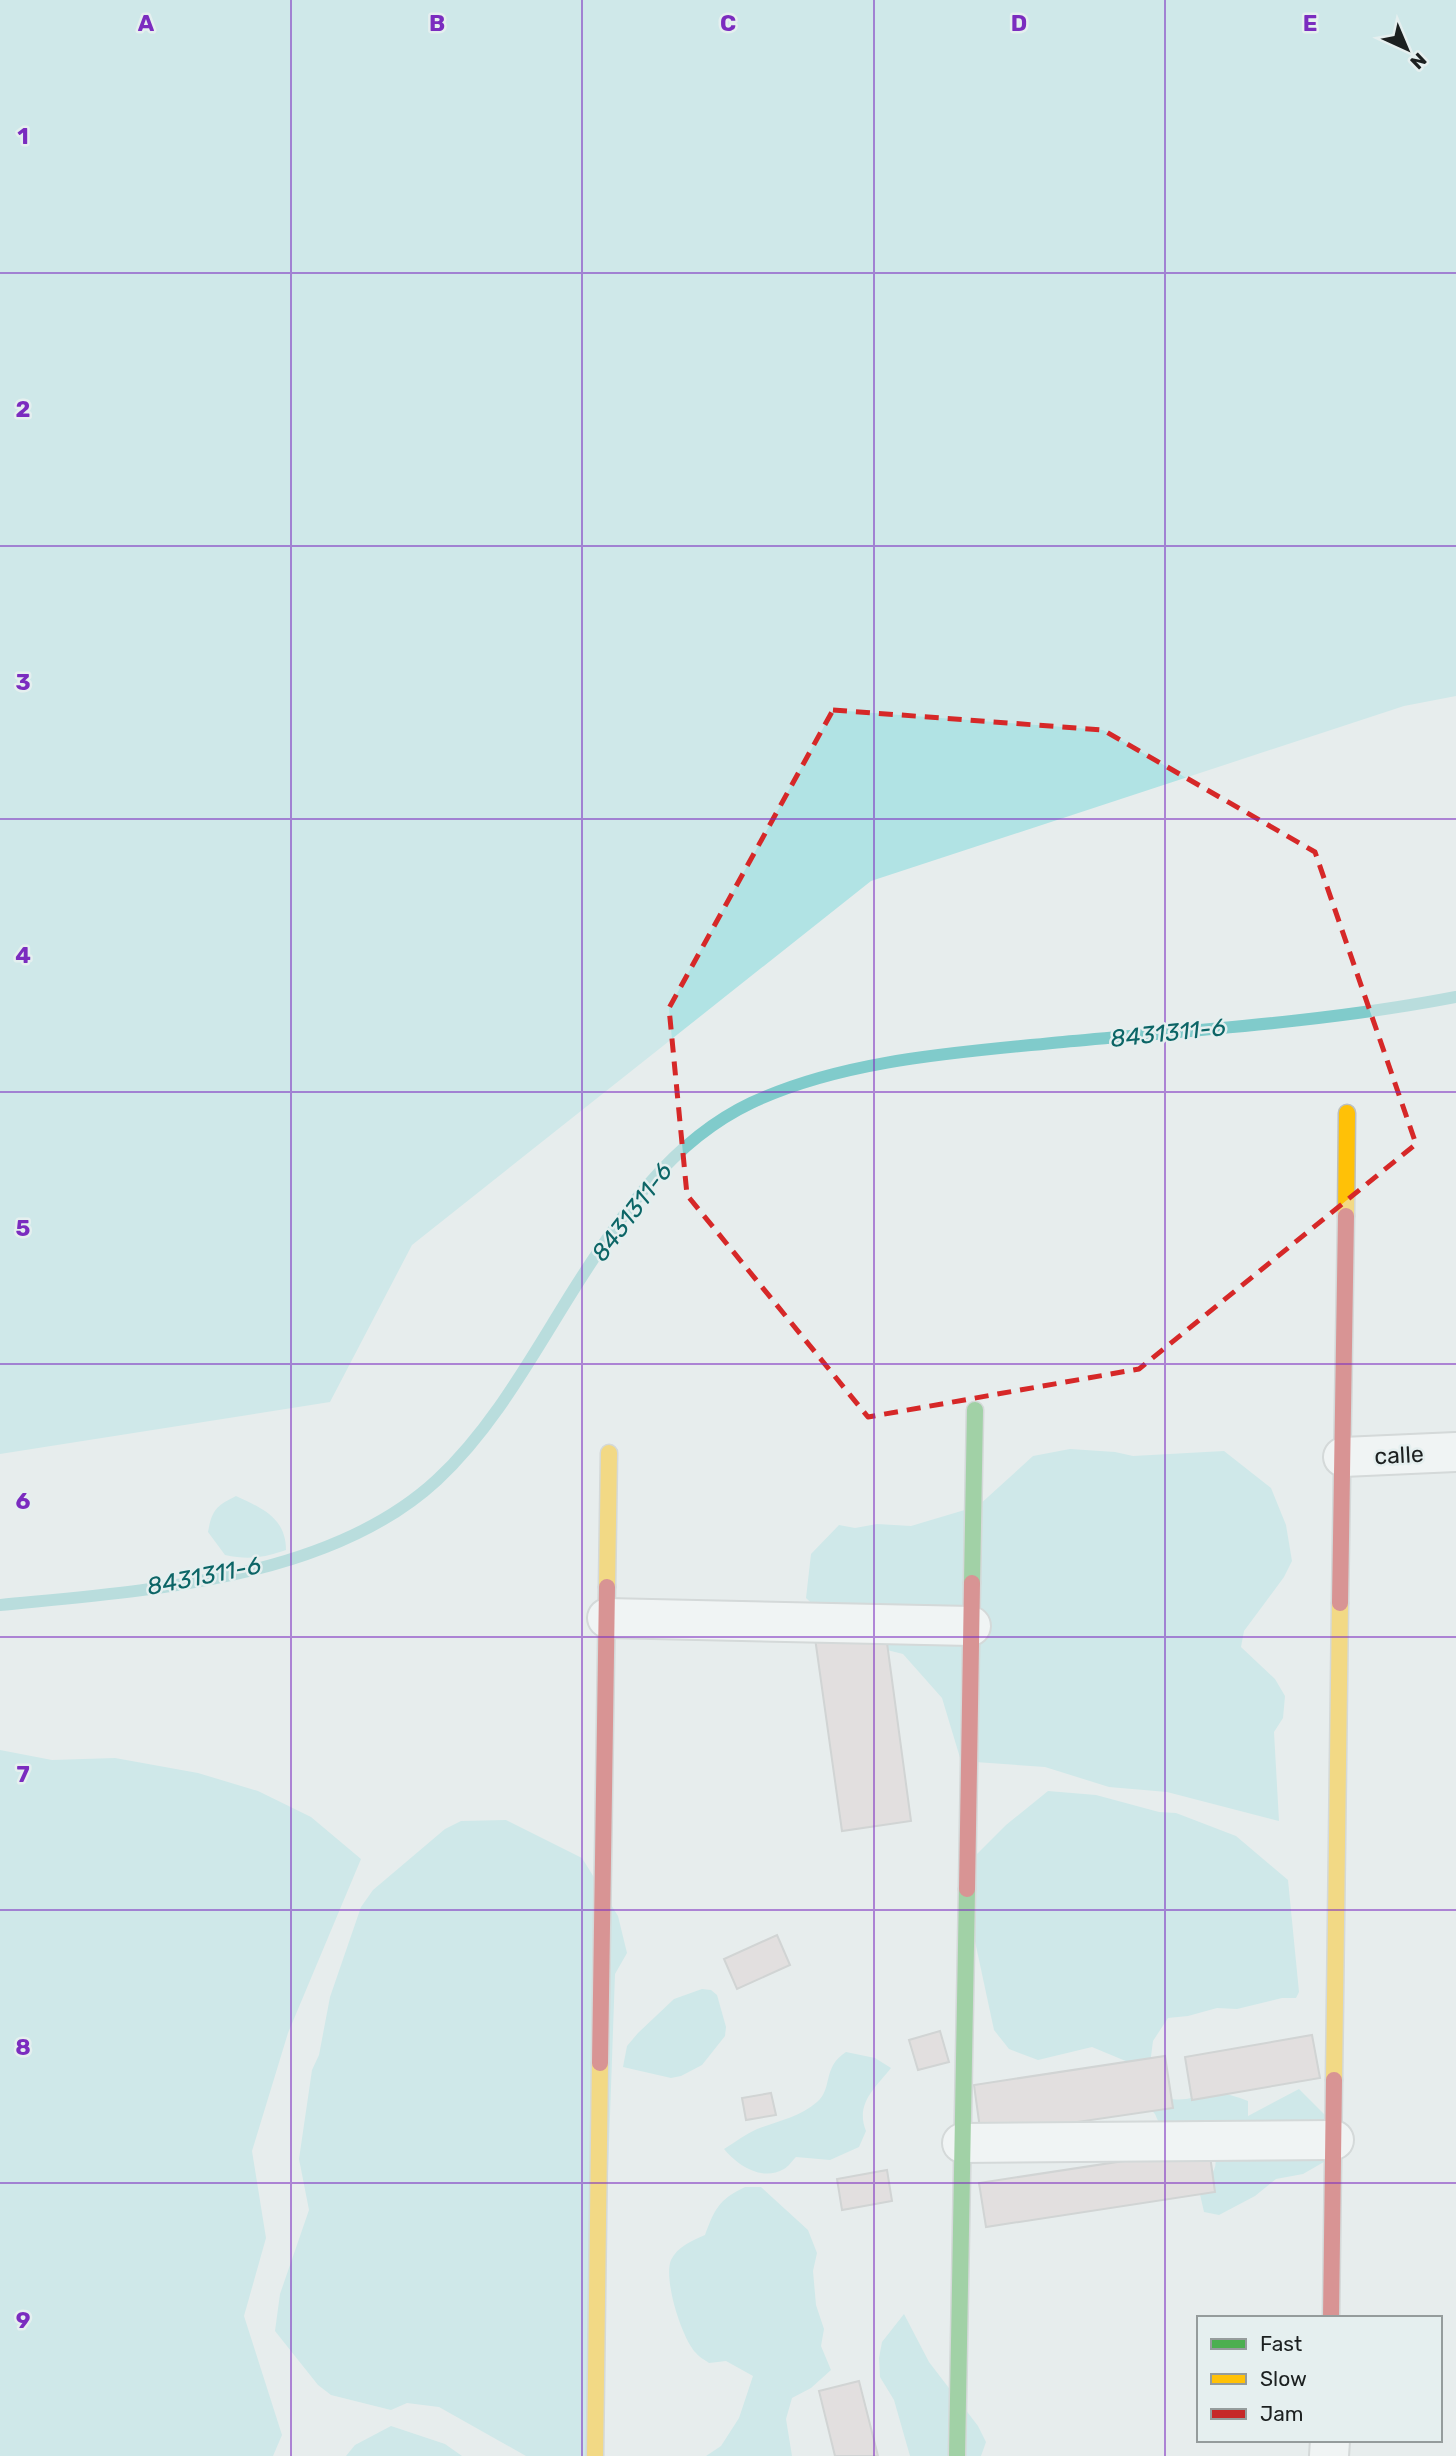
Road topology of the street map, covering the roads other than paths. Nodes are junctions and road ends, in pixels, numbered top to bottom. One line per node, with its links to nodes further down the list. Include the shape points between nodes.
1 (1347, 1113): 5 (street)
2 (975, 1410): 7 (street)
3 (1456, 1452): 5 (street, calle)
4 (609, 1453): 6 (street)
5 (1343, 1457): 8 (street)
6 (607, 1618): 7 (street); 11 (street)
7 (971, 1626): 9 (street)
8 (1334, 2140): 9 (street); 10 (street)
9 (962, 2143): 12 (street)
10 (1331, 2316)
11 (595, 2456)
12 (957, 2456)

